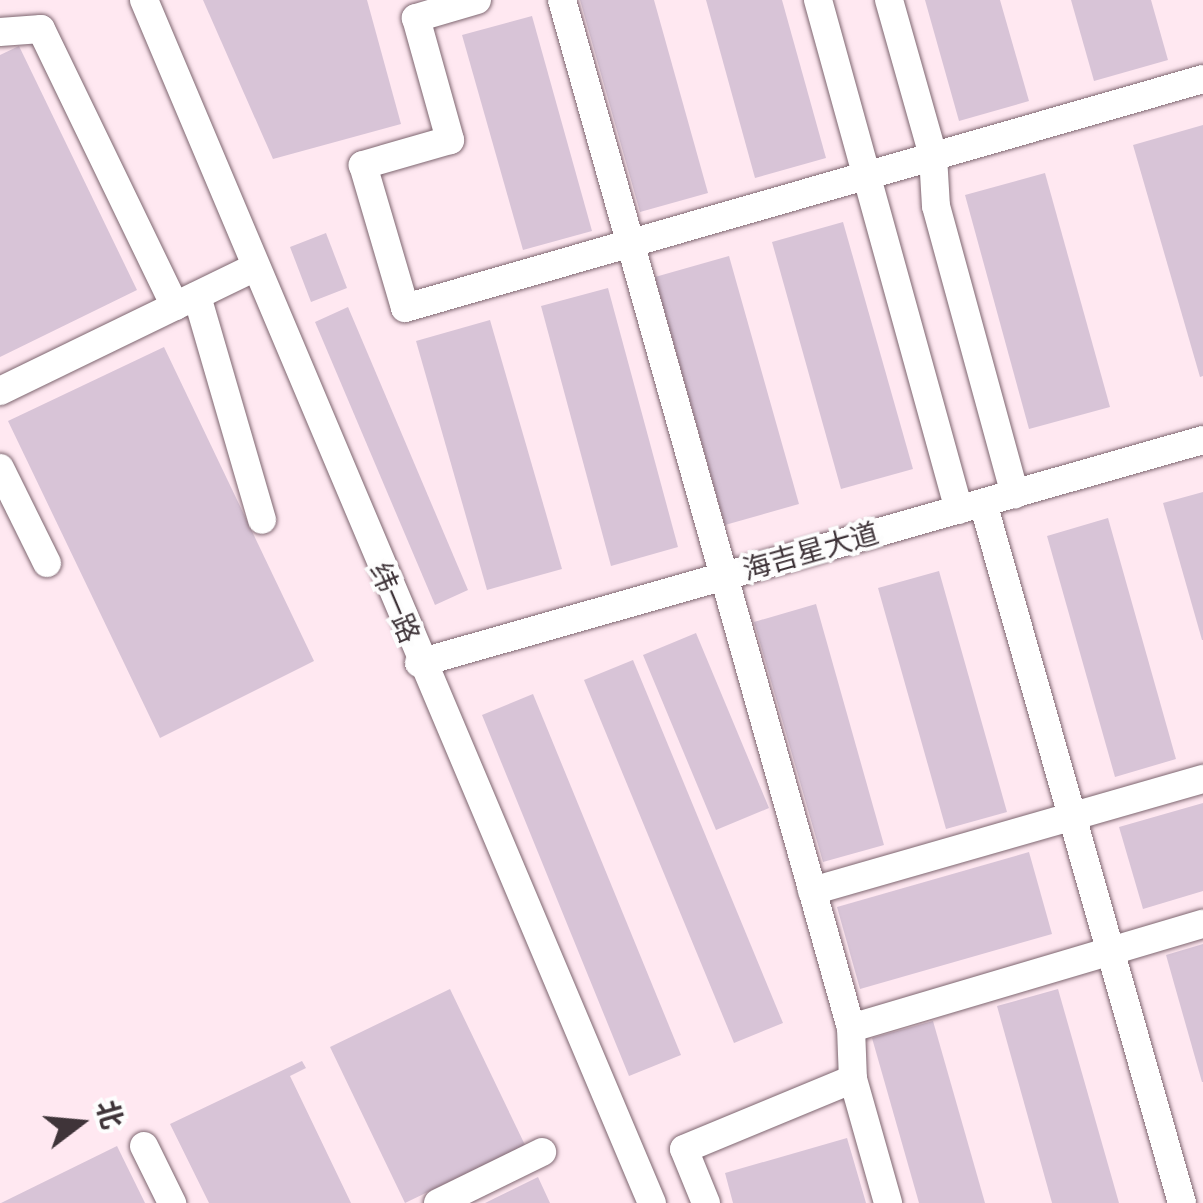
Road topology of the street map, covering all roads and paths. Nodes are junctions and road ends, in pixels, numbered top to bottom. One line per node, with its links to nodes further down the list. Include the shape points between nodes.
1 (144, 0): 11 (street, 纬一路)
2 (477, 0): 10 (street, via 416,18 450,140 363,165 405,308)
3 (562, 0): 10 (street)
4 (818, 0): 9 (street)
5 (890, 0): 8 (street)
6 (0, 32): 12 (street, via 42,29)
7 (1203, 79): 8 (street)
8 (933, 156): 9 (street); 16 (street, via 936,206)
9 (866, 175): 10 (street); 17 (street)
10 (629, 243): 20 (street)
11 (255, 267): 12 (street); 21 (street, 纬一路)
12 (186, 301): 13 (street); 18 (street)
13 (0, 391)
14 (1203, 440): 16 (street, 海吉星大道)
15 (0, 468): 19 (street)
16 (1015, 494): 17 (street, 海吉星大道)
17 (971, 506): 20 (street, 海吉星大道); 23 (street)
18 (262, 520)
19 (48, 563)
20 (721, 577): 21 (street, 海吉星大道); 24 (street)
21 (420, 663): 33 (street, 纬一路)
22 (1203, 778): 23 (street)
23 (1072, 817): 24 (street); 26 (street)
24 (812, 891): 27 (street)
25 (1203, 924): 26 (street)
26 (1110, 952): 27 (street); 36 (street)
27 (851, 1028): 28 (street)
28 (852, 1079): 34 (street, via 684,1149); 35 (street)
29 (144, 1146): 31 (street)
30 (542, 1152): 32 (street)
31 (172, 1203)
32 (438, 1203)
33 (652, 1203)
34 (706, 1203)
35 (888, 1203)
36 (1182, 1203)

